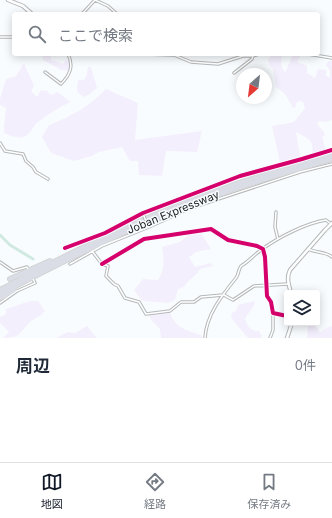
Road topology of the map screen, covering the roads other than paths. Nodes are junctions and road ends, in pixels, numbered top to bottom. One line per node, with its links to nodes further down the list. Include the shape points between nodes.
1 (8, 0): 3 (street)
2 (95, 0): 4 (street); 5 (street)
3 (30, 12)
4 (84, 12)
5 (115, 12)
6 (0, 37): 7 (street)
7 (12, 37)
8 (69, 56): 15 (street, via 70,73 61,84)
9 (174, 56): 11 (street, via 191,62 218,64)
10 (243, 56): 12 (street)
11 (243, 56)
12 (253, 56): 16 (street)
13 (320, 56): 14 (street)
14 (332, 58)
15 (45, 72)
16 (234, 73)
17 (0, 143): 22 (street, via 5,151 23,154 36,172)
18 (332, 150): 23 (street, via 253,171)
19 (332, 155): 34 (highway, Joban Expressway, via 201,196)
20 (332, 159): 38 (highway, Joban Expressway, via 203,199)
21 (332, 164): 28 (street, via 227,195 190,208)
22 (48, 180)
23 (221, 183): 24 (street); 26 (street)
24 (223, 186)
25 (276, 212): 29 (street, via 275,227)
26 (143, 214): 28 (street, bridge); 30 (street, via 105,233)
27 (332, 223): 29 (street, via 326,220 315,222); 33 (street)
28 (149, 227): 35 (street)
29 (278, 240): 32 (street)
30 (68, 247): 31 (street); 34 (street)
31 (65, 248)
32 (263, 249): 40 (street, via 228,240 211,229 144,238); 46 (street); 50 (street, via 241,266 237,277)
33 (308, 249): 36 (street, via 324,252); 45 (street, via 290,270)
34 (71, 250): 38 (highway, Joban Expressway)
35 (92, 251): 39 (street); 40 (street)
36 (332, 257)
37 (0, 262): 42 (street, via 13,272 27,267)
38 (54, 262): 41 (highway, Joban Expressway); 41 (highway)
39 (70, 264)
40 (102, 264): 50 (street, via 108,266 106,276 118,286 125,298 139,302 146,314 170,311 182,302 194,302 201,297)
41 (44, 267): 43 (highway); 44 (highway, Joban Expressway); 47 (highway, Joban Expressway)
42 (28, 269)
43 (10, 279)
44 (32, 279): 49 (highway, Joban Expressway); 51 (highway); 52 (street, via 35,282)
45 (288, 284): 46 (street); 48 (street)
46 (266, 286): 50 (street, via 254,286 233,300); 53 (street)
47 (0, 290)
48 (290, 290)
49 (0, 294)
50 (224, 295): 56 (street, via 212,313)
51 (0, 298)
52 (0, 303)
53 (273, 313): 54 (street); 57 (street)
54 (284, 315)
55 (291, 326): 58 (street)
56 (205, 338)
57 (270, 338)
58 (287, 338)

